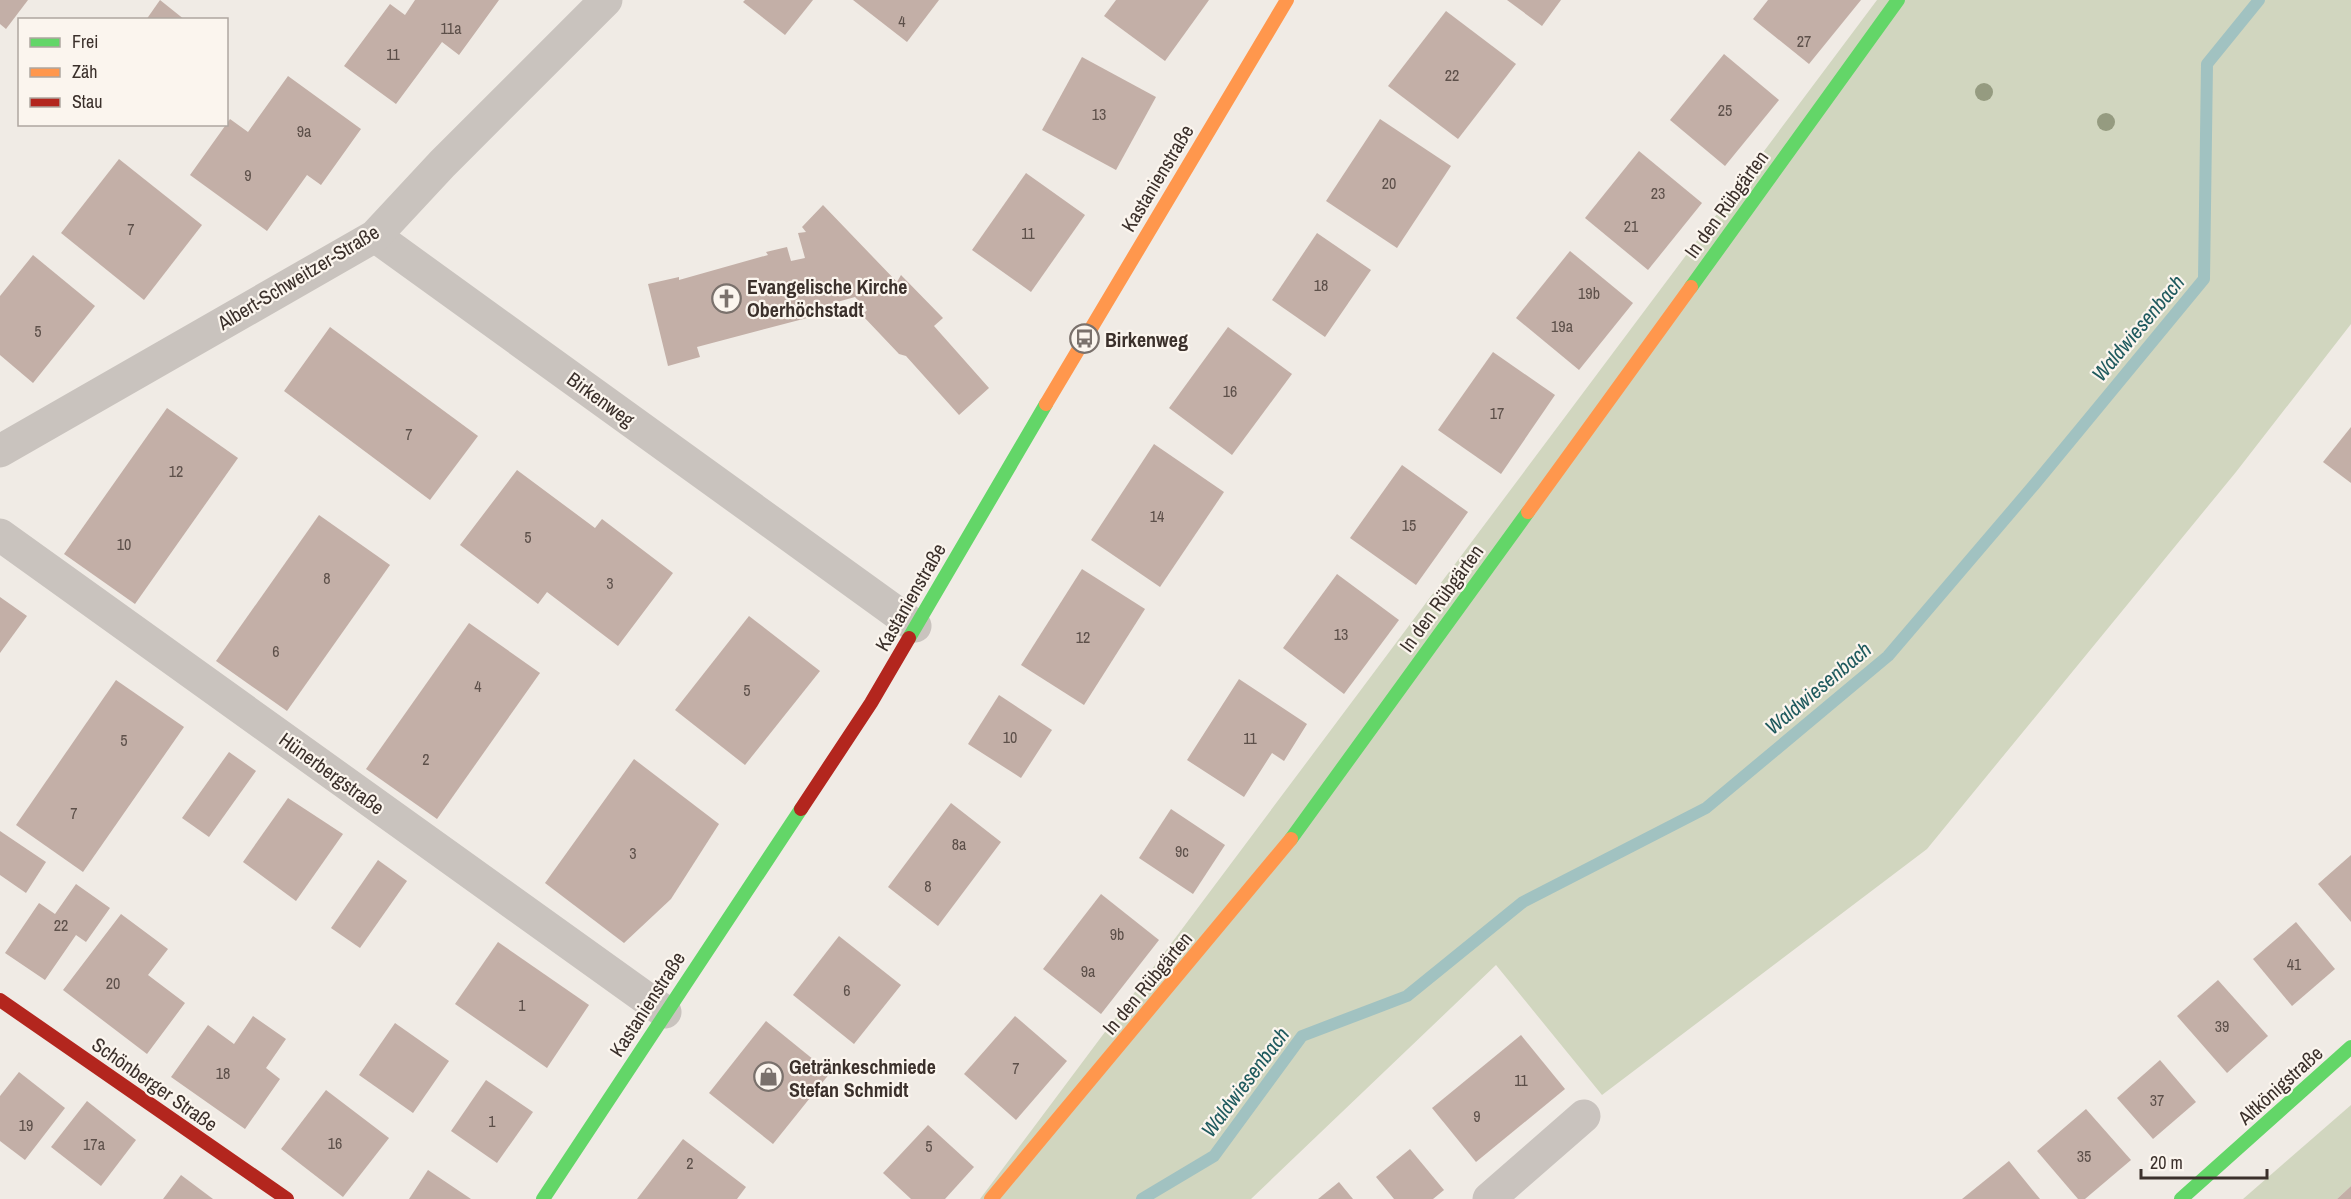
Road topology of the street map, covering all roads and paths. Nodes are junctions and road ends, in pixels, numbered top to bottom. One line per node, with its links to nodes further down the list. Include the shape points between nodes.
1 (606, 0): 4 (street, Albert-Schweitzer-Straße)
2 (1287, 0): 7 (street, Kastanienstraße)
3 (1898, 0): 14 (street, In den Rübgärten, via 1284,849)
4 (375, 236): 5 (street, Albert-Schweitzer-Straße); 7 (street, Birkenweg)
5 (0, 451)
6 (0, 535): 9 (street, Hünerbergstraße)
7 (915, 626): 9 (street, Kastanienstraße, via 871,703)
8 (3, 1010): 12 (street, Schönberger Straße)
9 (664, 1012): 13 (street, Kastanienstraße)
10 (2351, 1047): 16 (street, Altkönigstraße)
11 (1584, 1116): 15 (street)
12 (287, 1199)
13 (543, 1199)
14 (991, 1199)
15 (1489, 1199)
16 (2181, 1199)

